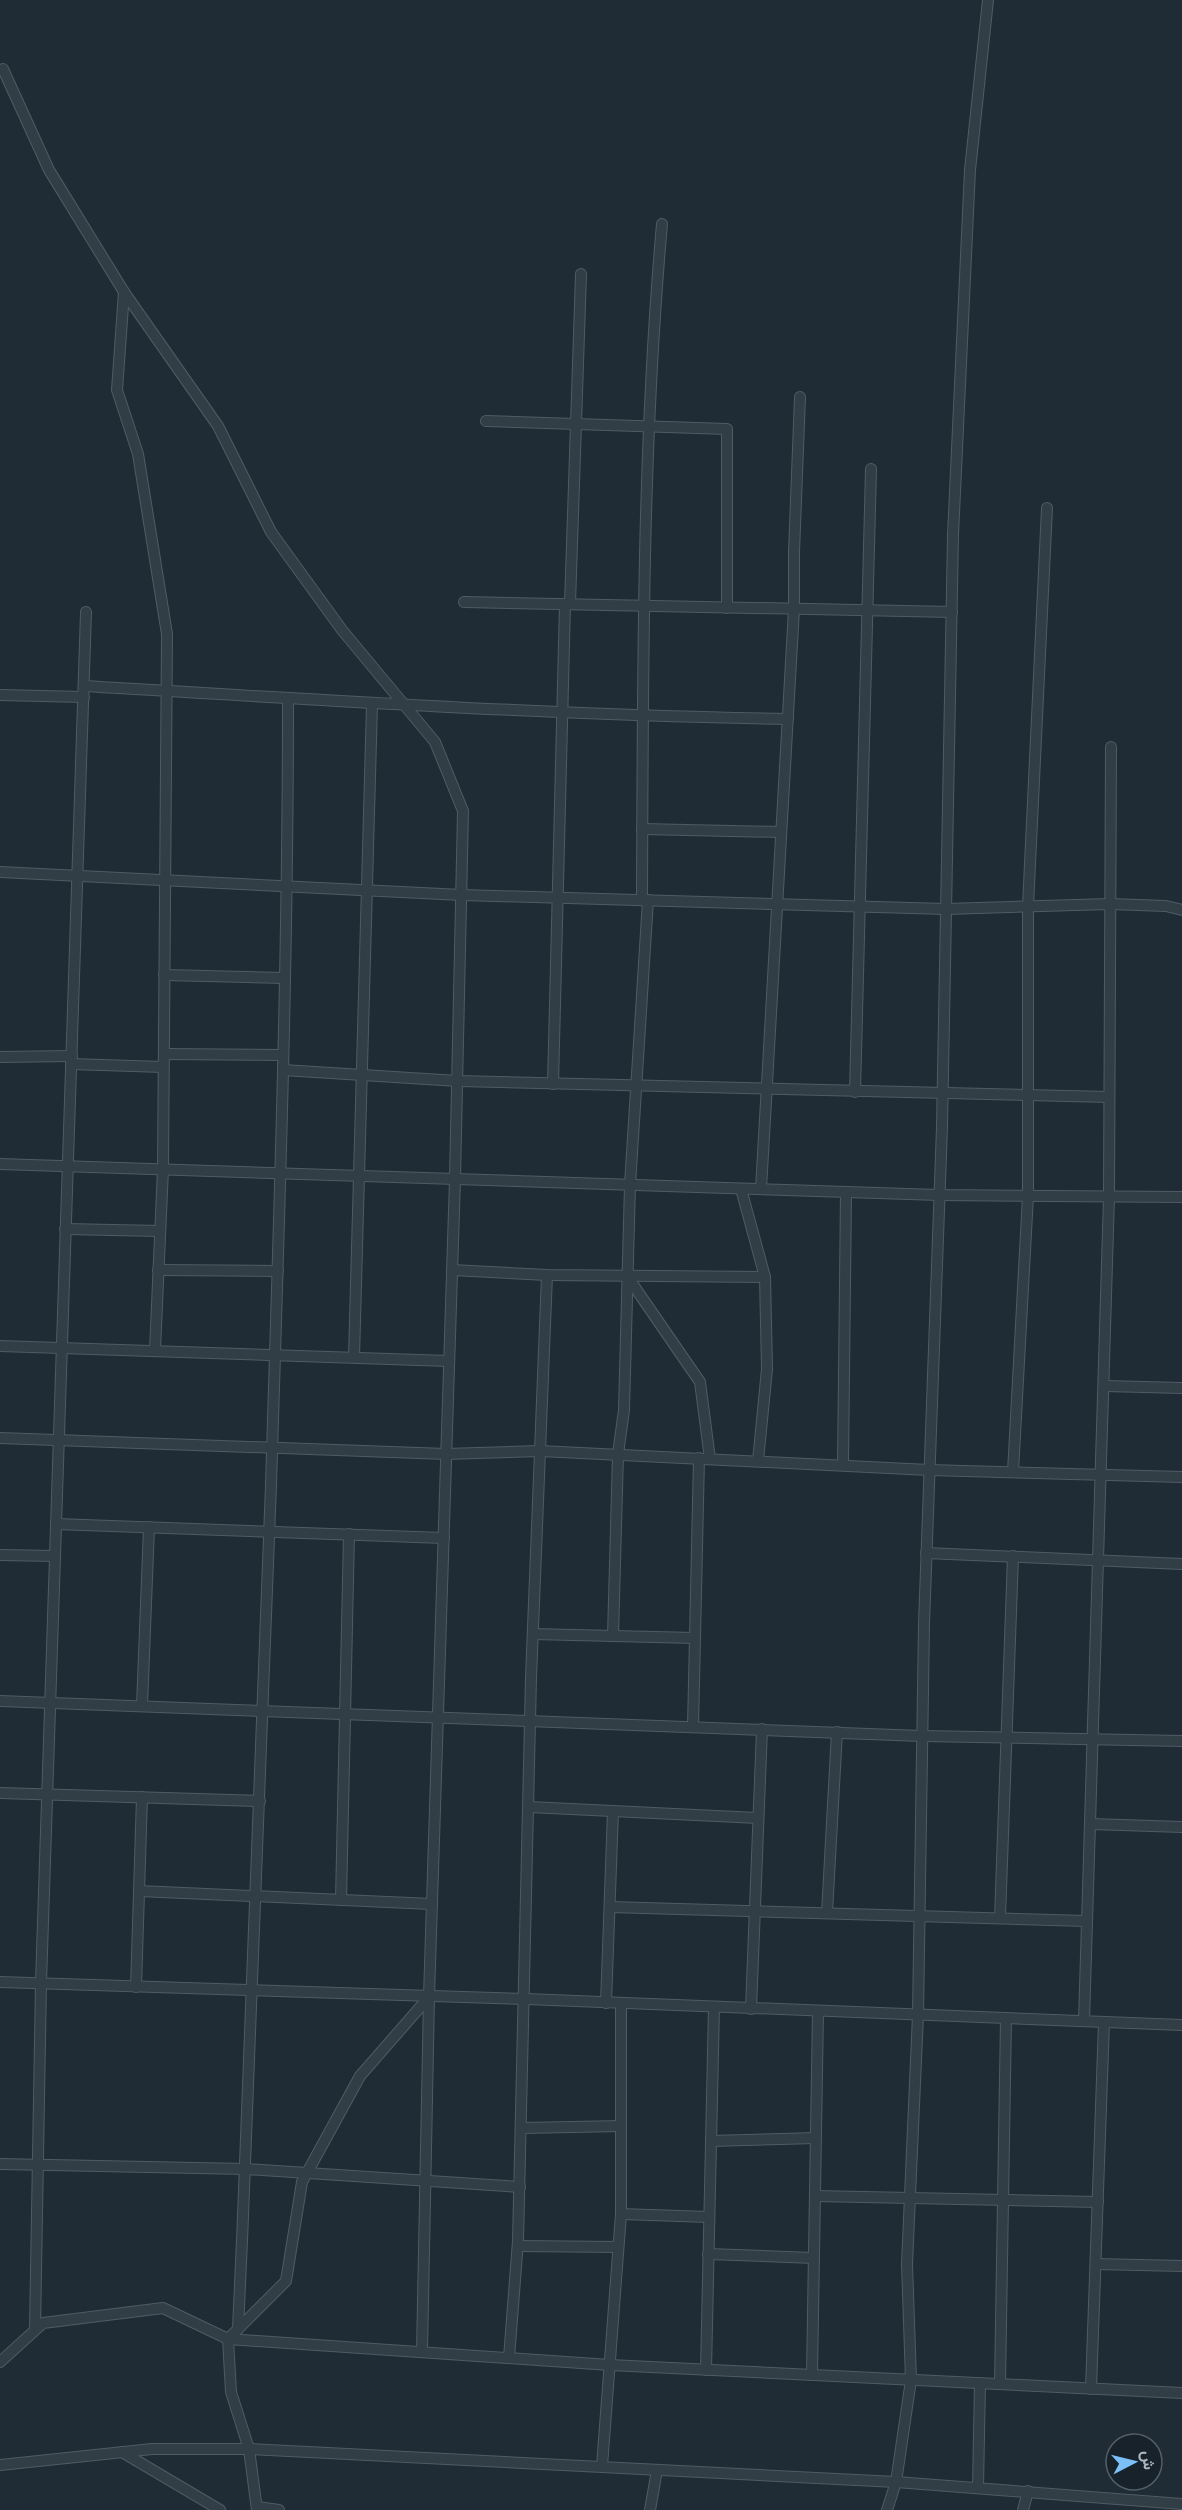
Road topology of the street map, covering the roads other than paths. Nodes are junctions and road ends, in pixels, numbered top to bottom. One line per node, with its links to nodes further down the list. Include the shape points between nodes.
1 (988, 0): 19 (street, via 970,170)
2 (3, 69): 5 (street, via 49,170)
3 (662, 224): 9 (street)
4 (581, 274): 8 (street)
5 (124, 292): 21 (street, via 117,390 138,454 167,634); 25 (street, via 218,426 271,532 342,630)
6 (800, 397): 16 (street)
7 (486, 421): 8 (street)
8 (576, 424): 9 (street); 13 (street)
9 (650, 426): 14 (street); 15 (street, via 727,429)
10 (871, 469): 17 (street)
11 (1047, 508): 43 (street)
12 (464, 602): 13 (street)
13 (567, 604): 14 (street); 26 (street)
14 (644, 606): 15 (street); 27 (street)
15 (727, 608): 16 (street)
16 (795, 609): 17 (street); 28 (street)
17 (865, 611): 19 (street); 42 (street)
18 (86, 612): 20 (street)
19 (952, 612): 44 (street)
20 (84, 691): 21 (street); 22 (street); 33 (street)
21 (166, 691): 23 (street); 34 (street)
22 (0, 694)
23 (288, 698): 24 (street); 35 (street)
24 (372, 704): 25 (street); 36 (street)
25 (405, 706): 26 (street); 37 (street, via 435,742 463,811)
26 (562, 713): 27 (street); 38 (street)
27 (643, 717): 28 (street); 30 (street)
28 (788, 719): 31 (street)
29 (1111, 747): 41 (street)
30 (642, 829): 31 (street); 39 (street)
31 (781, 832): 40 (street)
32 (0, 872): 33 (street)
33 (78, 876): 34 (street); 51 (street)
34 (165, 880): 35 (street); 46 (street)
35 (288, 887): 36 (street); 47 (street)
36 (366, 891): 37 (street); 54 (street)
37 (462, 895): 38 (street); 55 (street)
38 (557, 898): 39 (street); 56 (street)
39 (645, 900): 40 (street); 57 (street)
40 (776, 904): 42 (street); 58 (street)
41 (1110, 904): 43 (street); 45 (street); 62 (street)
42 (859, 906): 44 (street); 59 (street)
43 (1028, 906): 44 (street); 61 (street)
44 (946, 909): 60 (street)
45 (1182, 910)
46 (164, 975): 47 (street); 48 (street)
47 (285, 978): 49 (street)
48 (164, 1054): 49 (street); 52 (street)
49 (283, 1055): 53 (street)
50 (0, 1057): 51 (street)
51 (72, 1060): 52 (street); 64 (street)
52 (163, 1067): 65 (street)
53 (283, 1070): 54 (street); 66 (street)
54 (362, 1075): 55 (street); 67 (street)
55 (458, 1082): 56 (street); 68 (street)
56 (553, 1084): 57 (street)
57 (636, 1086): 58 (street); 69 (street)
58 (766, 1090): 59 (street); 71 (street)
59 (855, 1092): 60 (street)
60 (942, 1095): 61 (street); 73 (street)
61 (1028, 1096): 62 (street); 74 (street)
62 (1109, 1097): 75 (street)
63 (0, 1164): 64 (street)
64 (68, 1166): 65 (street); 77 (street)
65 (163, 1169): 66 (street); 78 (street)
66 (280, 1173): 67 (street); 81 (street)
67 (360, 1176): 68 (street); 89 (street)
68 (455, 1179): 69 (street); 80 (street)
69 (630, 1185): 70 (street); 83 (street)
70 (741, 1189): 71 (street); 84 (street)
71 (761, 1190): 72 (street)
72 (846, 1192): 73 (street); 101 (street)
73 (939, 1195): 74 (street); 102 (street)
74 (1028, 1196): 75 (street); 103 (street)
75 (1109, 1197): 76 (street); 91 (street)
76 (1182, 1197)
77 (65, 1229): 78 (street); 86 (street)
78 (160, 1231): 79 (street)
79 (158, 1269): 81 (street); 87 (street)
80 (452, 1270): 82 (street); 90 (street)
81 (278, 1271): 88 (street)
82 (548, 1275): 83 (street); 96 (street)
83 (627, 1275): 84 (street); 98 (street, via 624,1410); 99 (street, via 700,1382)
84 (765, 1277): 100 (street, via 767,1369)
85 (0, 1346): 86 (street)
86 (62, 1347): 87 (street); 94 (street)
87 (155, 1350): 88 (street)
88 (275, 1355): 89 (street); 95 (street)
89 (354, 1358): 90 (street)
90 (449, 1361): 97 (street)
91 (1105, 1386): 92 (street); 104 (street)
92 (1182, 1388)
93 (0, 1438): 94 (street)
94 (59, 1440): 95 (street); 106 (street)
95 (272, 1448): 97 (street); 108 (street)
96 (540, 1450): 97 (street); 98 (street); 117 (street)
97 (446, 1454): 110 (street)
98 (618, 1454): 99 (street); 118 (street)
99 (704, 1459): 100 (street); 119 (street)
100 (758, 1461): 101 (street)
101 (843, 1466): 102 (street)
102 (929, 1470): 103 (street); 111 (street)
103 (1013, 1472): 104 (street)
104 (1102, 1475): 105 (street); 115 (street)
105 (1182, 1477)
106 (56, 1524): 107 (street); 113 (street)
107 (148, 1527): 108 (street); 122 (street)
108 (269, 1532): 109 (street); 123 (street)
109 (349, 1534): 110 (street); 124 (street)
110 (444, 1538): 125 (street)
111 (926, 1553): 114 (street); 130 (street)
112 (0, 1556): 113 (street)
113 (55, 1556): 121 (street)
114 (1013, 1556): 115 (street); 131 (street)
115 (1100, 1558): 116 (street); 132 (street)
116 (1182, 1564)
117 (532, 1634): 118 (street); 126 (street)
118 (613, 1636): 119 (street)
119 (695, 1638): 127 (street)
120 (0, 1701): 121 (street)
121 (50, 1703): 122 (street); 135 (street)
122 (142, 1706): 123 (street)
123 (263, 1710): 124 (street); 137 (street)
124 (345, 1713): 125 (street); 145 (street)
125 (438, 1717): 126 (street); 146 (street)
126 (530, 1720): 127 (street); 138 (street)
127 (693, 1726): 128 (street)
128 (762, 1729): 129 (street); 140 (street)
129 (837, 1732): 130 (street); 149 (street)
130 (922, 1736): 131 (street); 150 (street)
131 (1006, 1737): 132 (street); 151 (street)
132 (1094, 1739): 133 (street); 141 (street)
133 (1182, 1741)
134 (0, 1793): 135 (street)
135 (47, 1794): 136 (street); 154 (street)
136 (142, 1797): 137 (street); 143 (street)
137 (260, 1801): 144 (street)
138 (529, 1807): 139 (street); 158 (street)
139 (613, 1811): 140 (street); 147 (street)
140 (758, 1818): 148 (street)
141 (1091, 1824): 142 (street); 152 (street)
142 (1182, 1827)
143 (139, 1891): 144 (street); 155 (street)
144 (257, 1896): 145 (street); 156 (street)
145 (341, 1900): 146 (street)
146 (432, 1904): 157 (street)
147 (610, 1907): 148 (street); 159 (street)
148 (755, 1911): 149 (street); 162 (street)
149 (827, 1913): 150 (street)
150 (920, 1916): 151 (street); 164 (street)
151 (1000, 1918): 152 (street)
152 (1088, 1921): 166 (street)
153 (0, 1982): 154 (street)
154 (41, 1983): 155 (street); 174 (street)
155 (136, 1987): 156 (street)
156 (254, 1991): 157 (street); 175 (street)
157 (429, 1997): 158 (street); 176 (street, via 360,2076); 177 (street)
158 (526, 1999): 159 (street); 170 (street)
159 (606, 2003): 160 (street)
160 (621, 2004): 161 (street); 169 (street)
161 (714, 2007): 162 (street); 172 (street)
162 (751, 2009): 163 (street)
163 (818, 2011): 164 (street); 171 (street)
164 (918, 2015): 165 (street); 180 (street)
165 (1006, 2018): 166 (street); 181 (street)
166 (1084, 2021): 167 (street)
167 (1104, 2022): 168 (street); 182 (street)
168 (1182, 2025)
169 (621, 2126): 170 (street); 183 (street)
170 (522, 2128): 178 (street)
171 (816, 2138): 172 (street); 179 (street)
172 (711, 2140): 184 (street)
173 (0, 2164): 174 (street)
174 (38, 2165): 175 (street); 191 (street)
175 (246, 2169): 176 (street); 192 (street)
176 (307, 2173): 177 (street); 192 (street, via 302,2182 286,2282)
177 (425, 2181): 178 (street); 194 (street)
178 (520, 2187): 185 (street)
179 (815, 2196): 180 (street); 188 (street)
180 (910, 2198): 181 (street); 200 (street, via 907,2264)
181 (1003, 2200): 182 (street); 202 (street)
182 (1098, 2202): 189 (street)
183 (621, 2214): 184 (street); 186 (street)
184 (709, 2217): 187 (street)
185 (518, 2246): 186 (street); 195 (street)
186 (618, 2247): 197 (street)
187 (708, 2254): 188 (street); 198 (street)
188 (814, 2258): 199 (street)
189 (1096, 2265): 190 (street); 203 (street)
190 (1182, 2266)
191 (35, 2330): 193 (street, via 43,2323 163,2308); 196 (street)
192 (238, 2330): 193 (street)
193 (228, 2339): 194 (street); 205 (street, via 231,2392)
194 (422, 2352): 195 (street)
195 (509, 2358): 197 (street)
196 (0, 2362)
197 (610, 2365): 198 (street); 208 (street)
198 (706, 2370): 199 (street)
199 (812, 2375): 200 (street)
200 (911, 2380): 201 (street); 210 (street)
201 (980, 2383): 202 (street); 211 (street)
202 (1000, 2384): 203 (street)
203 (1091, 2389): 204 (street)
204 (1182, 2392)
205 (249, 2449): 206 (street, via 152,2448); 208 (street); 214 (street)
206 (121, 2452): 207 (street); 215 (street)
207 (0, 2465)
208 (602, 2466): 209 (street)
209 (657, 2470): 210 (street); 217 (street)
210 (896, 2482): 211 (street); 218 (street)
211 (978, 2487): 212 (street)
212 (1028, 2491): 213 (street); 219 (street)
213 (1182, 2504)
214 (257, 2509): 216 (street)
215 (220, 2510)
216 (279, 2510)
217 (650, 2510)
218 (887, 2510)
219 (1023, 2510)

